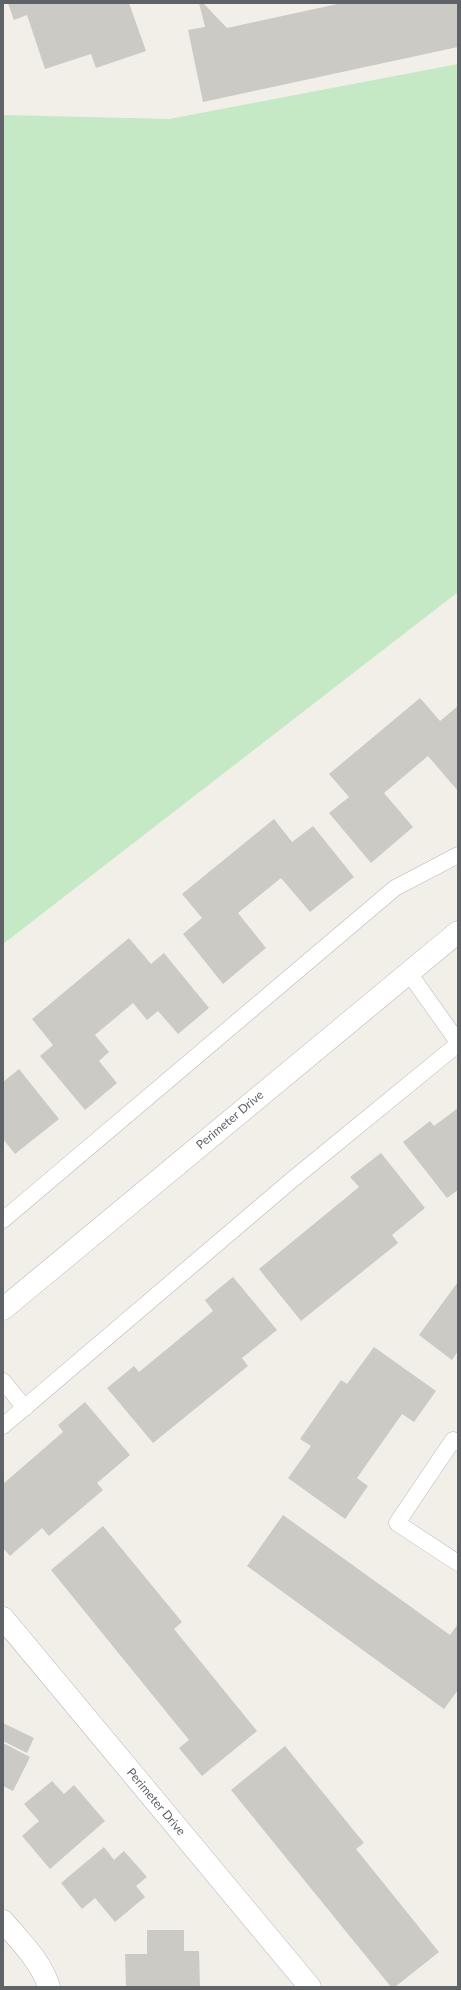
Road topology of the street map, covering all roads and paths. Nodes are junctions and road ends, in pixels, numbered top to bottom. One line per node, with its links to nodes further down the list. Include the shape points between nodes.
1 (458, 855): 5 (lane, via 395,888)
2 (458, 932): 3 (street, Perimeter Drive)
3 (409, 973): 4 (lane); 6 (street, Perimeter Drive)
4 (458, 1043): 8 (lane, via 293,1178)
5 (3, 1220)
6 (3, 1309)
7 (3, 1381): 8 (lane)
8 (25, 1408): 9 (lane)
9 (3, 1426)
10 (458, 1443): 11 (lane, via 453,1440 397,1523)
11 (458, 1563)
12 (3, 1618): 15 (street, Perimeter Drive)
13 (3, 1921): 14 (street, via 36,1960)
14 (50, 1987)
15 (310, 1987)

